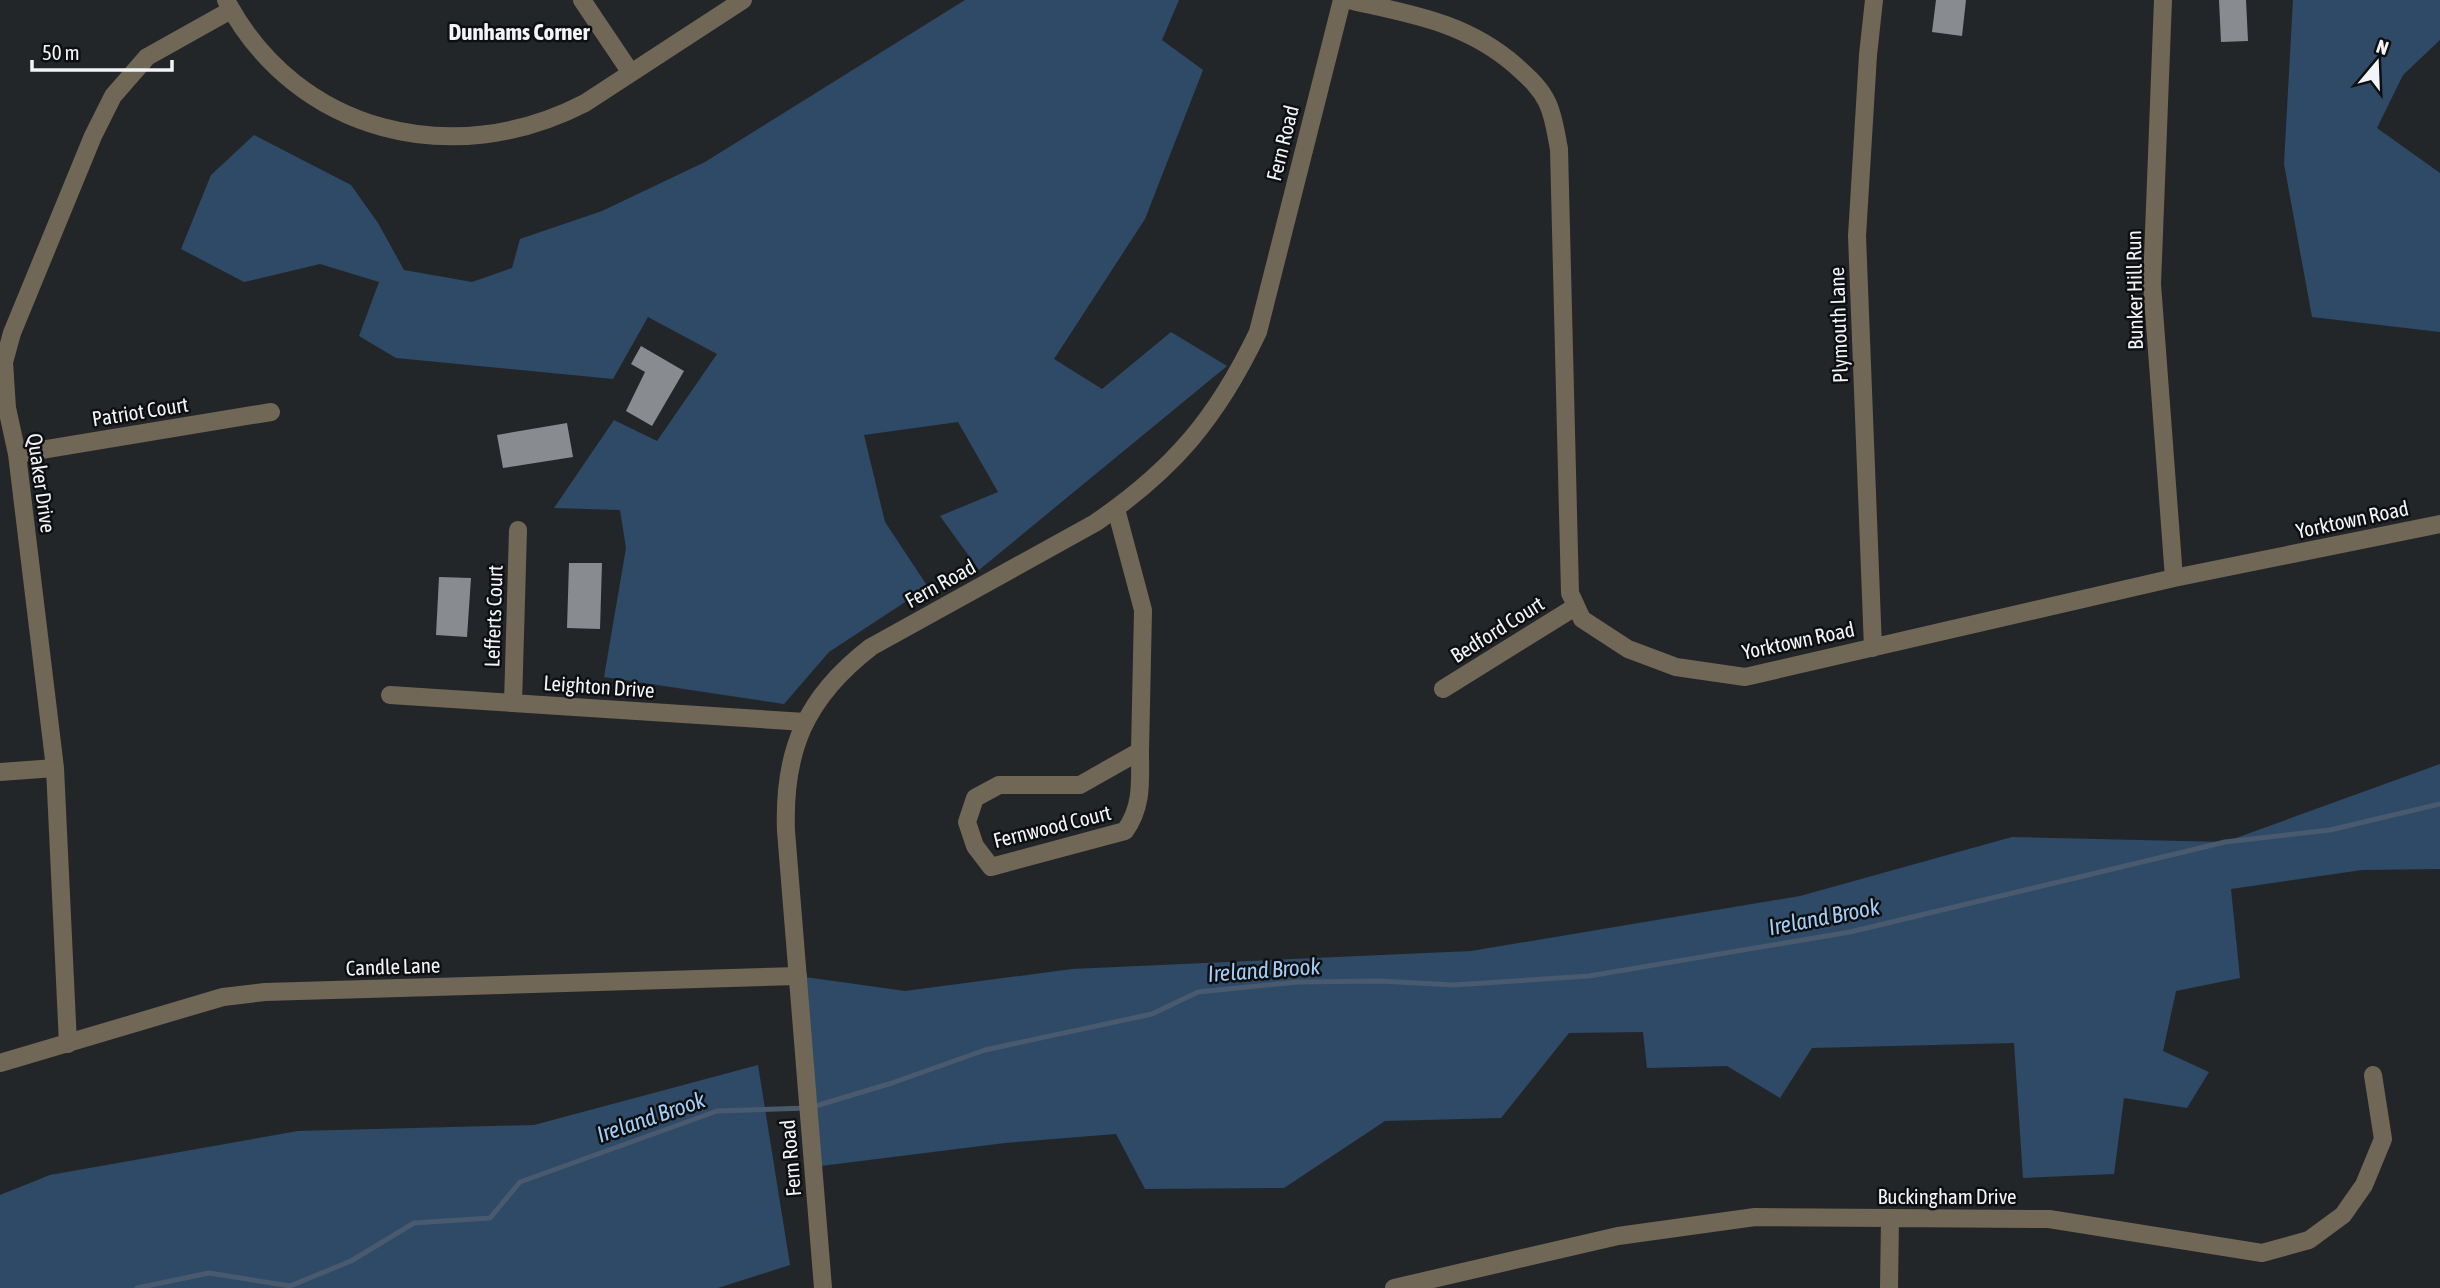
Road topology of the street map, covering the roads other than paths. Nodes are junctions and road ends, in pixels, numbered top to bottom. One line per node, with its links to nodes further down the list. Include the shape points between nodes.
1 (582, 0): 8 (street)
2 (743, 0): 8 (street)
3 (1342, 0): 11 (street, Fern Road, via 1258,332 1240,371 1191,441)
4 (1348, 0): 15 (street, via 1440,21 1472,35 1534,82 1547,103 1559,149 1570,593)
5 (1874, 0): 16 (street, Plymouth Lane, via 1857,236)
6 (2163, 0): 14 (street, Bunker Hill Run, via 2152,284)
7 (229, 5): 8 (street, via 263,52 303,89 351,116 402,132 457,138 511,131 562,114); 10 (street, Quaker Drive, via 147,57 113,96 93,136 4,362)
8 (631, 73)
9 (271, 412): 10 (street, Patriot Court)
10 (17, 454): 22 (street, Quaker Drive)
11 (1116, 509): 20 (street, Fern Road, via 871,647 840,673); 21 (street, Fernwood Court, via 1143,610)
12 (2440, 524): 14 (street, Yorktown Road)
13 (518, 530): 19 (street, Lefferts Court)
14 (2174, 578): 16 (street, Yorktown Road)
15 (1575, 607): 16 (street, Yorktown Road, via 1582,619 1628,649 1676,667 1745,677); 17 (street, Bedford Court)
16 (1873, 648)
17 (1443, 689)
18 (390, 695): 19 (street, Leighton Drive)
19 (513, 703): 20 (street, Leighton Drive)
20 (805, 722): 24 (street, Fern Road, via 791,760 785,800)
21 (1140, 751): 21 (street, Fernwood Court, via 1140,796 1125,831 991,867 975,846 967,822 975,799 999,785 1080,785)
22 (55, 768): 23 (street); 25 (street, Quaker Drive)
23 (0, 772)
24 (798, 976): 25 (street, Candle Lane, via 265,992 223,997); 29 (street, Fern Road)
25 (68, 1044): 26 (street, Candle Lane)
26 (0, 1063)
27 (2373, 1075): 28 (street, Buckingham Drive, via 2383,1139 2364,1185 2343,1215 2309,1240 2262,1253 2049,1220)
28 (1890, 1219): 30 (street, Buckingham Drive, via 1755,1217 1659,1230); 31 (street)
29 (823, 1288)
30 (1394, 1288)
31 (1889, 1288)

